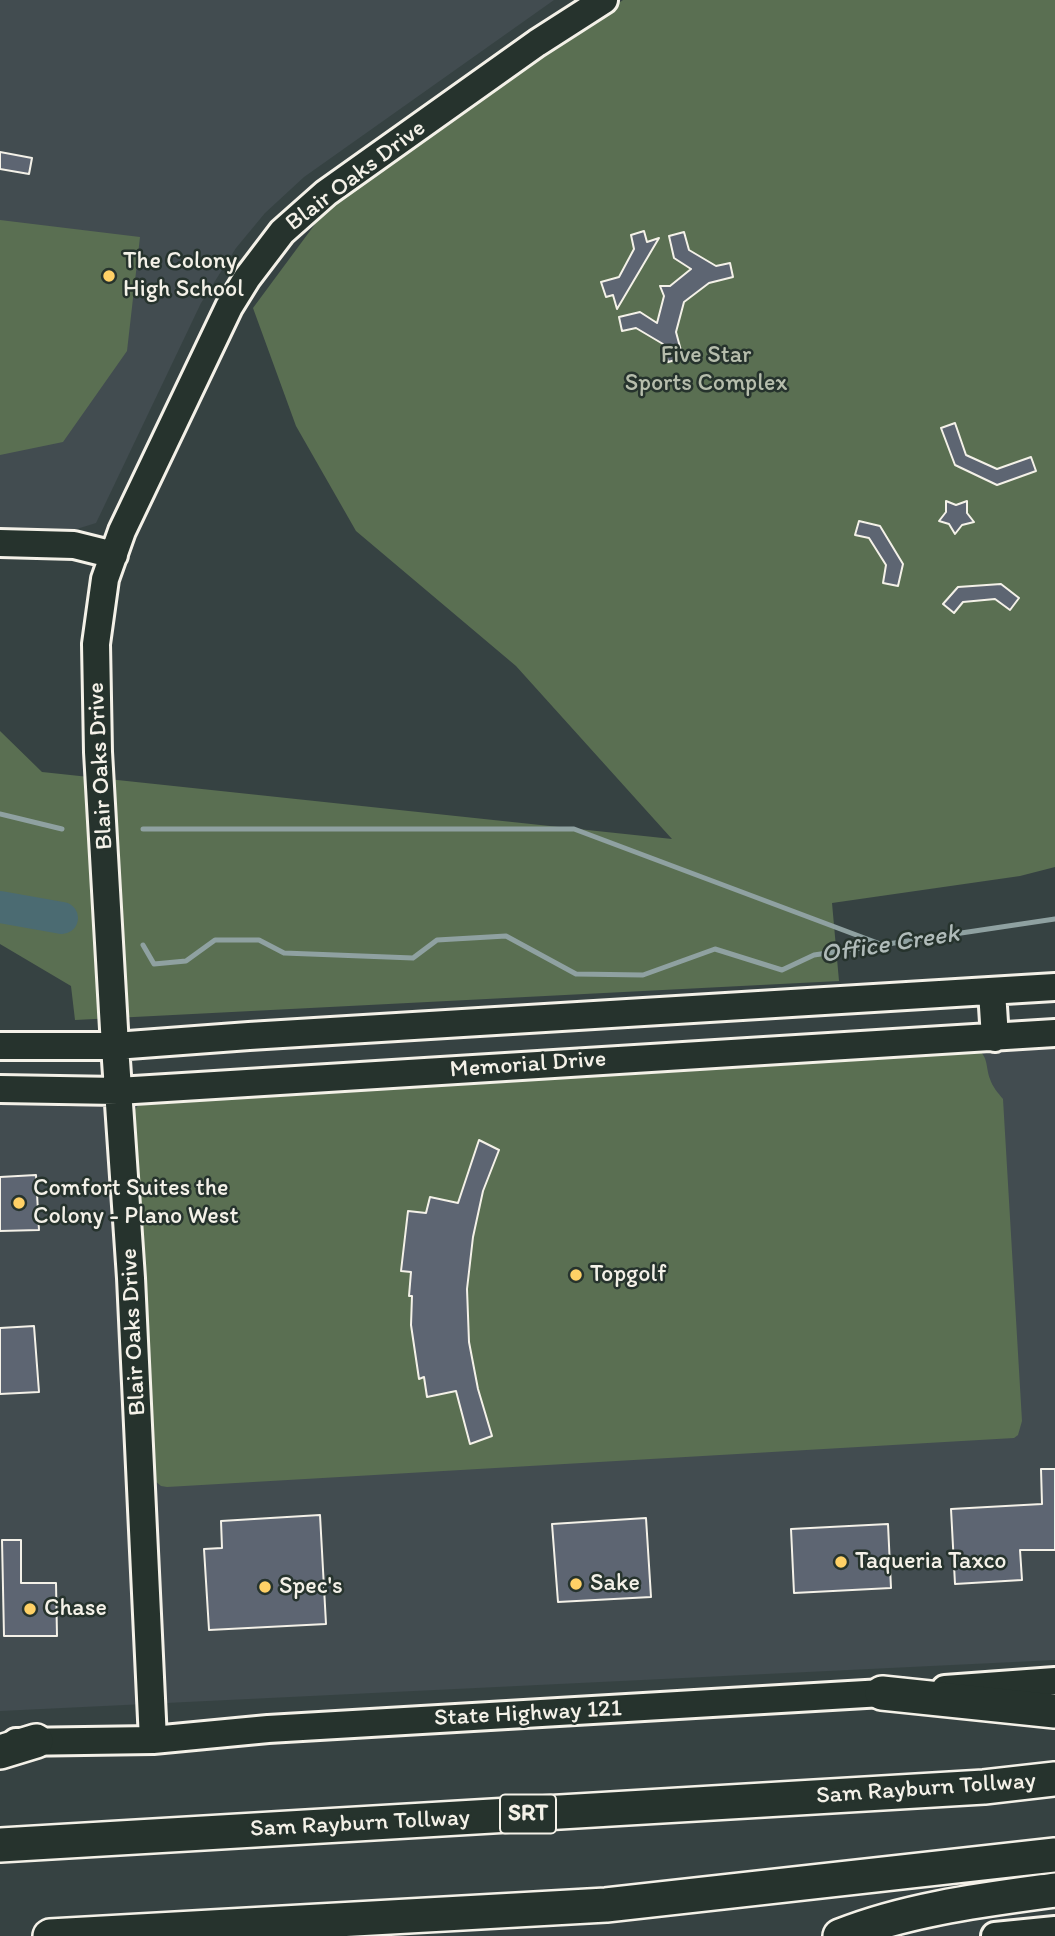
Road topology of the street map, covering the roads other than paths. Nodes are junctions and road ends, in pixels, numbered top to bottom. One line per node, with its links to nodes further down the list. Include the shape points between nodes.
1 (604, 0): 3 (street, Blair Oaks Drive, via 326,193 282,232 229,307)
2 (0, 543): 3 (street, via 74,545)
3 (114, 555): 10 (street, Blair Oaks Drive, via 105,579 96,679)
4 (1055, 987): 5 (street, Memorial Drive)
5 (992, 991): 6 (street, Memorial Drive); 8 (street)
6 (496, 1021): 10 (street, Memorial Drive); 11 (street)
7 (1055, 1033): 8 (street, Memorial Drive)
8 (995, 1038): 11 (street, Memorial Drive)
9 (0, 1046): 10 (street, Memorial Drive)
10 (114, 1046): 13 (street, Blair Oaks Drive)
11 (501, 1067): 13 (street, Memorial Drive)
12 (0, 1089): 13 (street, Memorial Drive)
13 (118, 1091): 17 (street, Blair Oaks Drive, via 144,1504)
14 (1055, 1681): 15 (street, State Highway 121)
15 (882, 1693): 16 (highway); 17 (street, State Highway 121, via 281,1728)
16 (1055, 1711)
17 (153, 1740): 18 (street, State Highway 121)
18 (36, 1741): 19 (street, State Highway 121); 20 (highway)
19 (0, 1743)
20 (0, 1752)
21 (1055, 1779): 22 (highway, Sam Rayburn Tollway / SRT, via 984,1787)
22 (0, 1845)
23 (1055, 1855): 26 (highway, via 606,1905)
24 (1055, 1890): 27 (highway, via 877,1921)
25 (1055, 1930): 28 (street)
26 (50, 1936)
27 (839, 1936)
28 (995, 1936)

